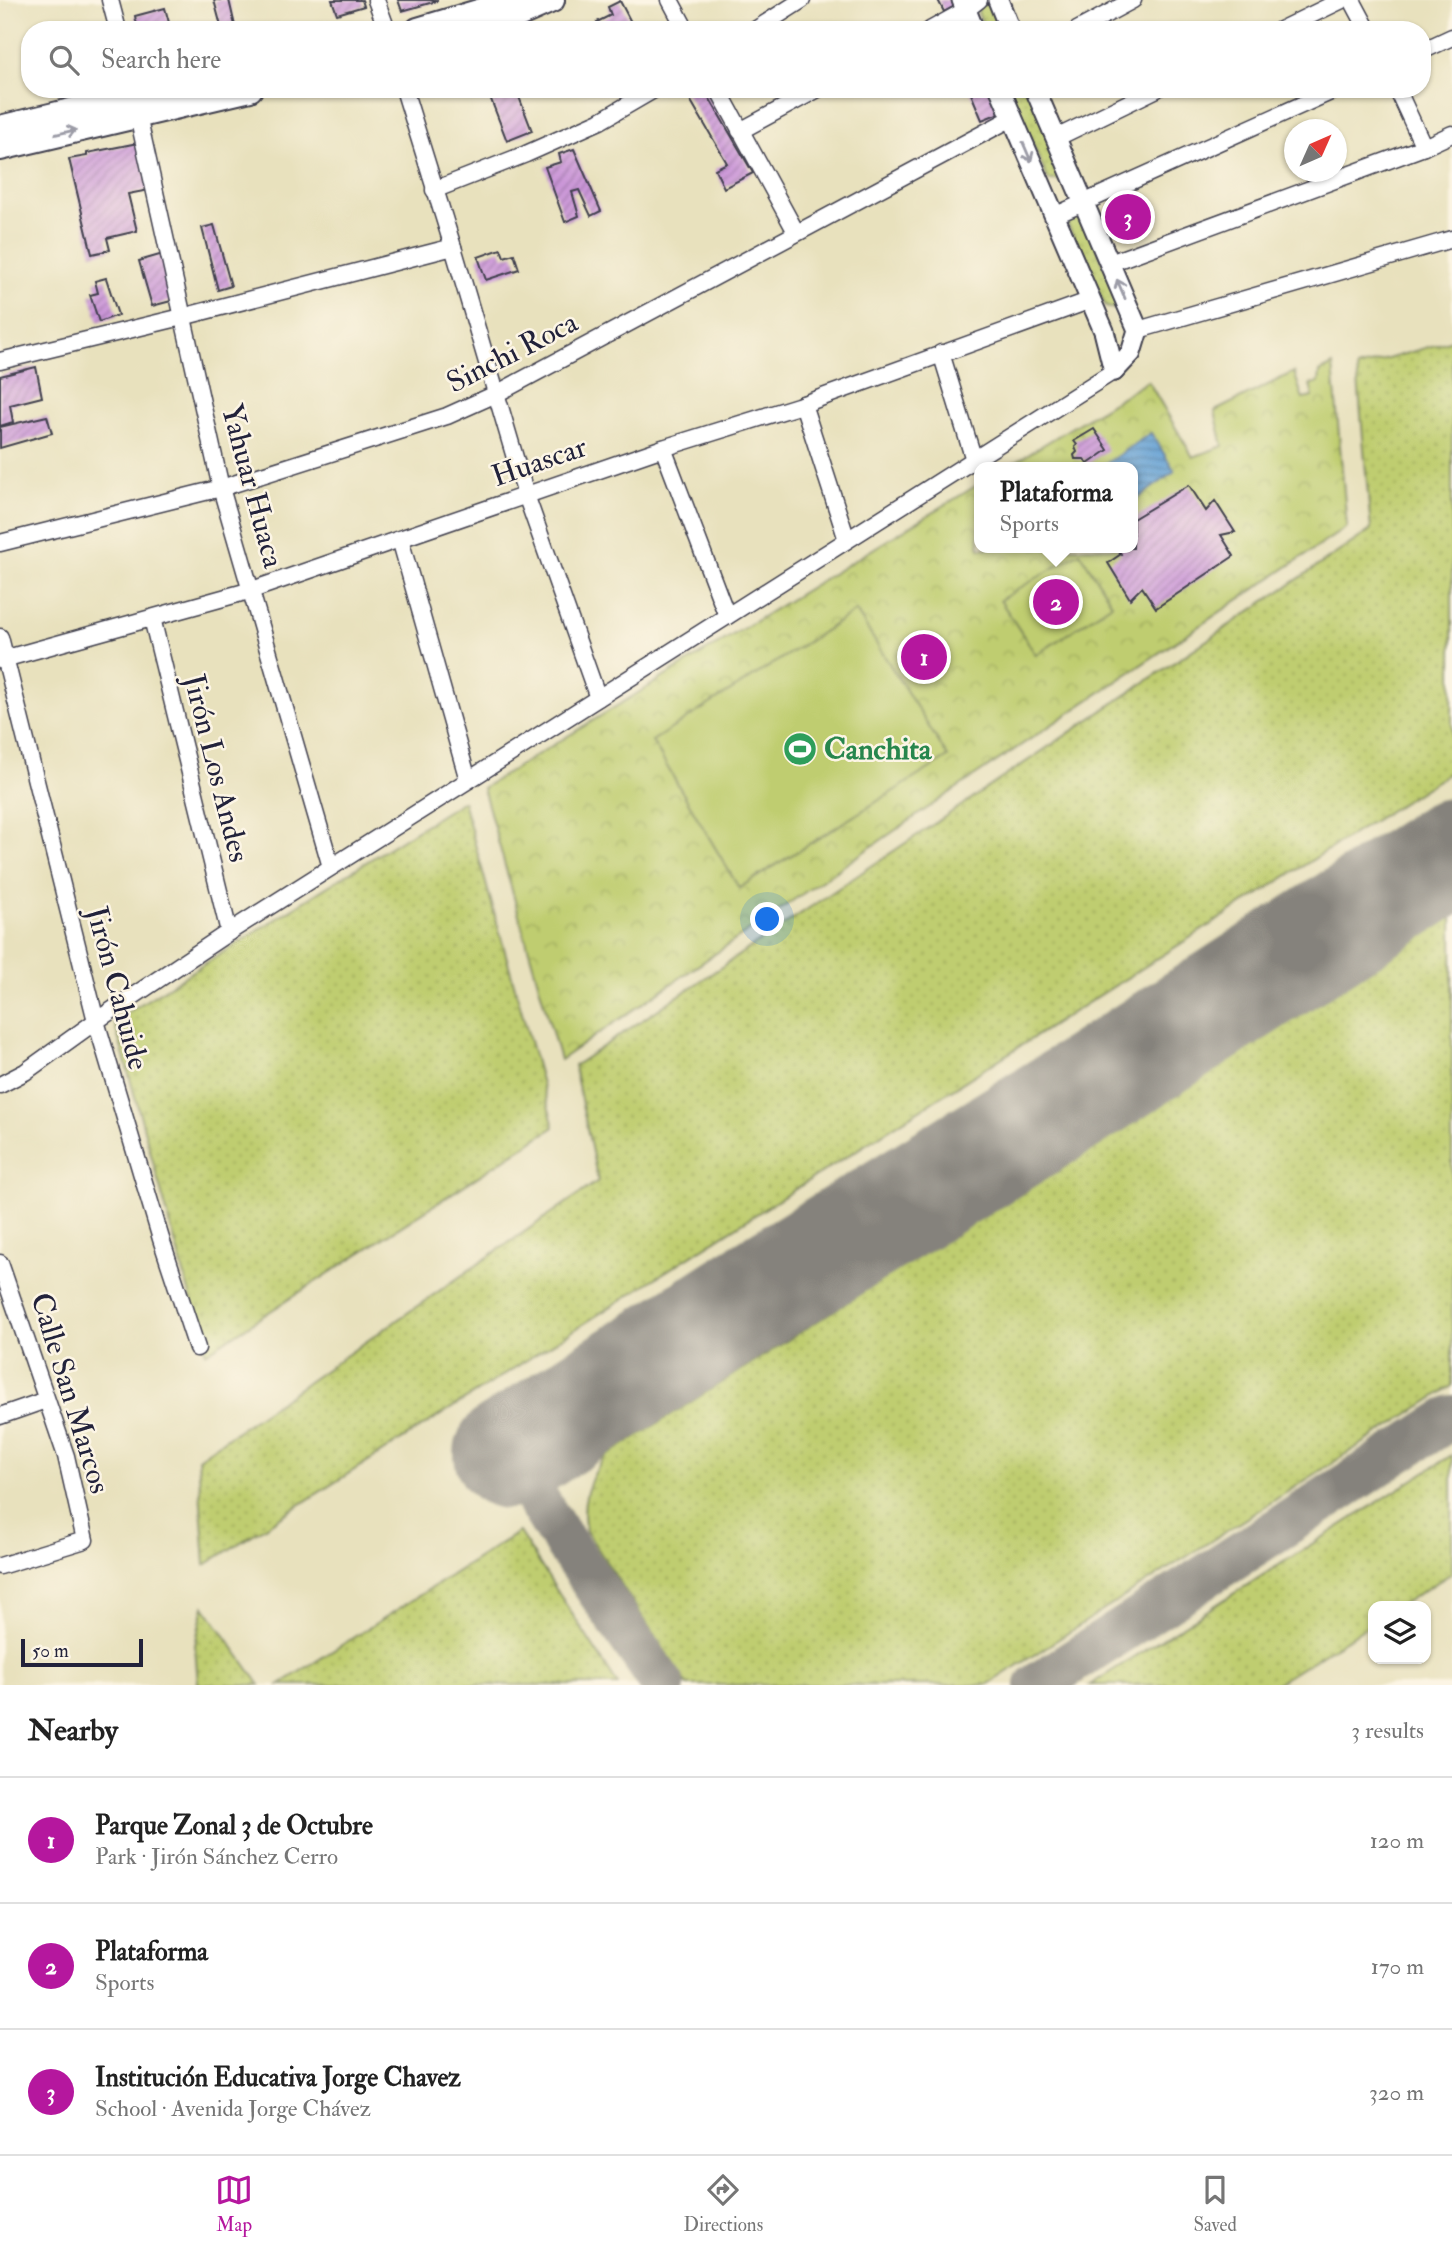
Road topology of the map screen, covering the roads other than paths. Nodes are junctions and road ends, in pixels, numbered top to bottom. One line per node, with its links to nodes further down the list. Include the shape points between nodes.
1 (110, 0): 12 (street)
2 (376, 0): 13 (street)
3 (509, 0): 14 (main road)
4 (552, 0): 15 (main road)
5 (670, 0): 16 (street)
6 (802, 0): 17 (street)
7 (998, 0): 20 (street)
8 (1133, 0): 21 (street)
9 (1342, 0): 22 (street)
10 (1352, 0): 23 (street)
11 (969, 3): 18 (street); 19 (street)
12 (116, 21)
13 (384, 21)
14 (448, 21)
15 (504, 21)
16 (681, 21)
17 (769, 21)
18 (943, 21)
19 (972, 21)
20 (1006, 21)
21 (1094, 21)
22 (1299, 21)
23 (1363, 21)
24 (1452, 37): 25 (street)
25 (1431, 47)
26 (156, 98): 36 (main road)
27 (407, 98): 44 (street)
28 (640, 98): 44 (street, via 600,121)
29 (723, 98): 39 (street)
30 (801, 98): 39 (street)
31 (1004, 98): 37 (street)
32 (1039, 98): 41 (street)
33 (1138, 98): 41 (street)
34 (1317, 98): 45 (street)
35 (1401, 98): 42 (street)
36 (135, 100): 38 (main road); 43 (main road, one-way to 36); 52 (street, Yahuar Huaca)
37 (1012, 118): 46 (street, one-way to 46); 47 (street, Sinchi Roca)
38 (0, 128)
39 (740, 131): 47 (street)
40 (1452, 134): 42 (street)
41 (1056, 138): 45 (street)
42 (1424, 147): 50 (street)
43 (0, 148)
44 (434, 190): 49 (street)
45 (1084, 202): 46 (street); 50 (street)
46 (1054, 216): 51 (street)
47 (796, 232): 57 (street, Sinchi Roca)
48 (1452, 239): 53 (street)
49 (453, 247): 52 (street); 57 (street)
50 (1110, 263): 53 (street, one-way to 50)
51 (1091, 300): 54 (street, Huascar); 56 (street)
52 (182, 317): 55 (street); 61 (street, Yahuar Huaca)
53 (1139, 330): 56 (street, via 1130,353)
54 (941, 353): 58 (street, Huascar); 60 (street)
55 (0, 361)
56 (1114, 371): 60 (street)
57 (496, 394): 61 (street, Sinchi Roca, via 447,416); 62 (street)
58 (803, 404): 59 (street, Huascar); 64 (street)
59 (663, 448): 62 (street, Huascar); 67 (street)
60 (974, 460): 64 (street)
61 (221, 488): 65 (street, Sinchi Roca); 66 (street, Yahuar Huaca)
62 (526, 495): 63 (street, Huascar); 71 (street)
63 (400, 539): 66 (street, Huascar); 72 (street)
64 (848, 540): 67 (street)
65 (0, 543)
66 (251, 590): 68 (street, Huascar); 73 (street, Yahuar Huaca)
67 (727, 616): 71 (street)
68 (152, 618): 70 (street, Huascar); 74 (street, Jirón Los Andes)
69 (0, 637): 70 (street, Jirón Cahuide)
70 (3, 659): 75 (street, Jirón Cahuide)
71 (598, 698): 72 (street)
72 (468, 780): 73 (street)
73 (331, 867): 74 (street)
74 (229, 932): 75 (street)
75 (96, 1021): 76 (street); 78 (street, Jirón Cahuide)
76 (0, 1086)
77 (0, 1263): 79 (street, Calle San Marcos)
78 (197, 1349)
79 (46, 1400): 80 (street); 81 (street, Calle San Marcos, via 66,1456 85,1540)
80 (0, 1416)
81 (0, 1566)

